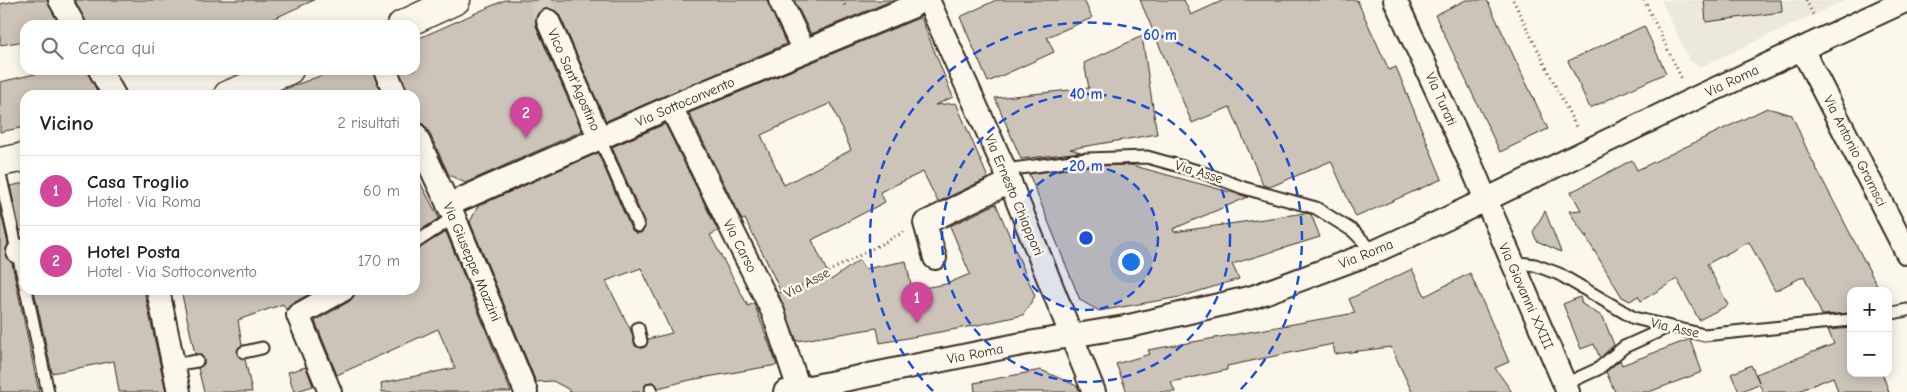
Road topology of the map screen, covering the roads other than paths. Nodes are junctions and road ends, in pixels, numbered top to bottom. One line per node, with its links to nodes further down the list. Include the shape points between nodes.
1 (60, 0): 8 (street)
2 (456, 0): 9 (main road)
3 (780, 0): 12 (street)
4 (922, 0): 12 (street, Via Sottoconvento)
5 (928, 0): 25 (street, Via Ernesto Chiappori)
6 (1396, 0): 26 (street, Via Turati)
7 (1907, 0): 11 (street, Via Roma)
8 (71, 20)
9 (413, 20)
10 (548, 21): 20 (street, Vico Sant'Agostino)
11 (1802, 49): 26 (street, Via Roma); 32 (street, Via Antonio Gramsci)
12 (804, 51): 19 (street, Via Sottoconvento)
13 (103, 75): 16 (street)
14 (277, 75): 17 (main road)
15 (386, 75): 18 (street)
16 (111, 90)
17 (240, 90)
18 (394, 90)
19 (671, 107): 20 (street, Via Sottoconvento); 50 (street, Via Carso, via 769,303 786,346)
20 (600, 139): 27 (street, Via Sottoconvento); 28 (lane)
21 (420, 145): 27 (street, Via Giuseppe Mazzini)
22 (20, 158): 23 (main road)
23 (0, 162)
24 (0, 174): 30 (lane)
25 (1008, 176): 31 (lane, Via Asse, via 1087,159 1147,157 1316,208 1353,231); 33 (street, Via Asse, via 925,222); 43 (street, Via Ernesto Chiappori)
26 (1485, 200): 31 (street, Via Roma); 34 (street, Via Giovanni XXIII)
27 (451, 211): 29 (lane, Via Sottoconvento); 54 (street, Via Giuseppe Mazzini)
28 (638, 226)
29 (420, 239)
30 (20, 247)
31 (1374, 252): 43 (street, Via Roma, via 1253,297 1125,327)
32 (1907, 253)
33 (935, 258)
34 (1512, 262): 42 (lane, Via Asse, via 1535,265 1560,274 1634,318); 49 (street, Via Giovanni XXIII)
35 (27, 295): 51 (lane)
36 (159, 295): 48 (street)
37 (334, 295): 53 (street, via 298,315)
38 (1907, 310): 39 (lane)
39 (1892, 313)
40 (1847, 320): 42 (lane, Via Asse, via 1704,336)
41 (638, 328): 44 (lane)
42 (1666, 328): 49 (lane, via 1624,347 1598,369)
43 (1070, 335): 50 (street, Via Roma); 55 (street, Via Ernesto Chiappori)
44 (641, 341)
45 (262, 348): 46 (lane)
46 (244, 352)
47 (197, 361): 48 (lane)
48 (173, 365): 52 (street)
49 (1567, 388)
50 (792, 390)
51 (48, 392)
52 (179, 392)
53 (330, 392)
54 (526, 392)
55 (1094, 392)

